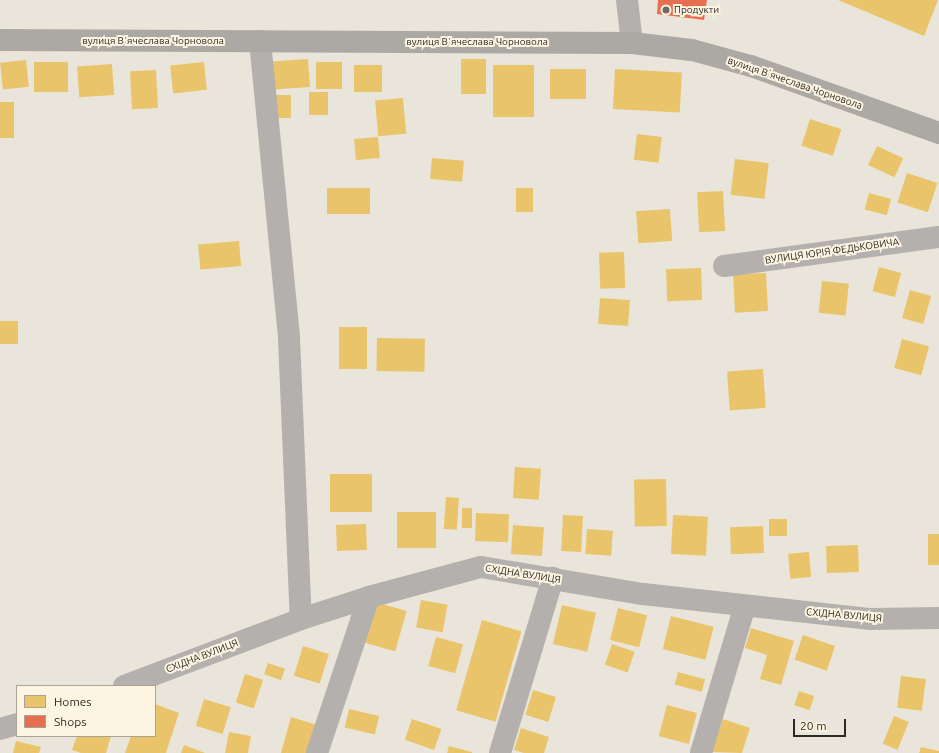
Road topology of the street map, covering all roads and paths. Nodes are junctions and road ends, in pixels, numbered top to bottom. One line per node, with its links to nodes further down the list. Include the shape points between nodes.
1 (627, 0): 4 (street)
2 (0, 40): 3 (main road, вулиця Вʼячеслава Чорновола)
3 (260, 41): 4 (main road, вулиця Вʼячеслава Чорновола); 12 (street, via 289,338)
4 (632, 43): 5 (main road, вулиця Вʼячеслава Чорновола, via 692,50 751,66)
5 (939, 133)
6 (939, 236): 7 (street, ВУЛИЦЯ ЮРІЯ ФЕДЬКОВИЧА)
7 (724, 266)
8 (553, 578): 9 (street, СХІДНА ВУЛИЦЯ, via 481,567); 10 (street, СХІДНА ВУЛИЦЯ, via 643,594); 17 (street)
9 (369, 596): 12 (street, СХІДНА ВУЛИЦЯ); 16 (street)
10 (745, 605): 11 (street, СХІДНА ВУЛИЦЯ, via 871,619); 18 (street)
11 (939, 618)
12 (300, 619): 13 (street, СХІДНА ВУЛИЦЯ)
13 (127, 685)
14 (16, 724): 15 (street)
15 (0, 729)
16 (316, 753)
17 (500, 753)
18 (700, 753)

